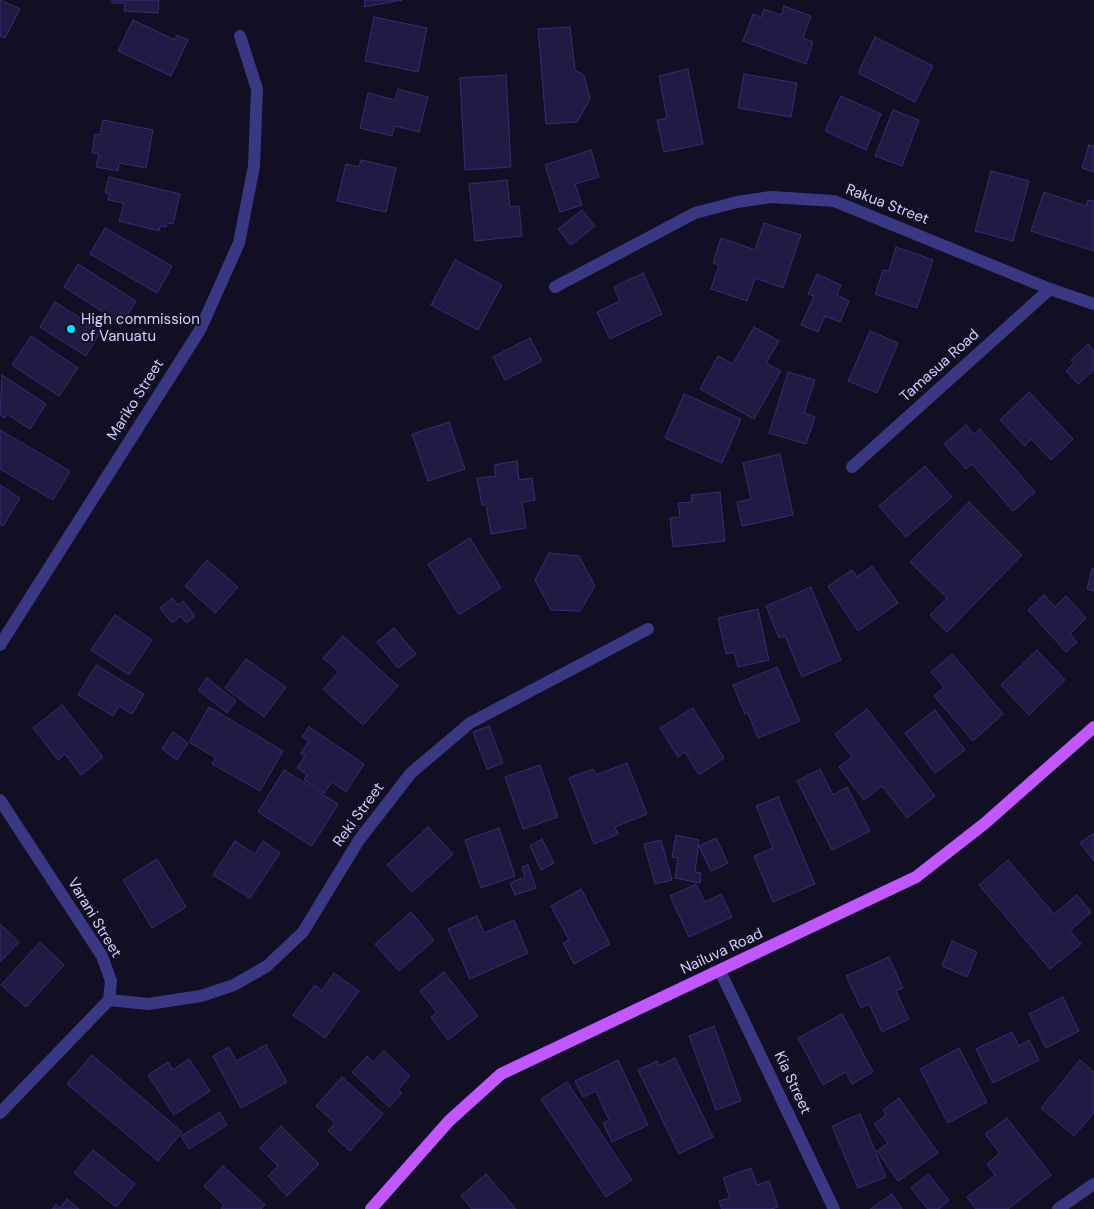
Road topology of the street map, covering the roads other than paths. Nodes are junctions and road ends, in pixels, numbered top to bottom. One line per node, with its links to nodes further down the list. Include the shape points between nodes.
1 (240, 36): 7 (street, Mariko Street, via 258,89 254,166 239,244 200,330)
2 (556, 287): 3 (street, Rakua Street, via 695,214 737,202 771,197 834,201)
3 (1050, 289): 4 (street, Rakua Street); 5 (street, Tamasua Road)
4 (1094, 304)
5 (852, 467)
6 (648, 629): 11 (street, Reki Street, via 470,723 411,773 359,840 303,932 266,966 234,985 201,996 148,1004)
7 (0, 645)
8 (1094, 727): 10 (main road, Nailuva Road, via 984,824 916,877)
9 (0, 800): 11 (street, Varani Street, via 102,956 112,981)
10 (720, 970): 14 (main road, Nailuva Road, via 501,1074 449,1121); 15 (street, Kia Street)
11 (109, 1000): 12 (street)
12 (0, 1113)
13 (1094, 1184): 16 (street)
14 (371, 1209)
15 (834, 1209)
16 (1058, 1209)

